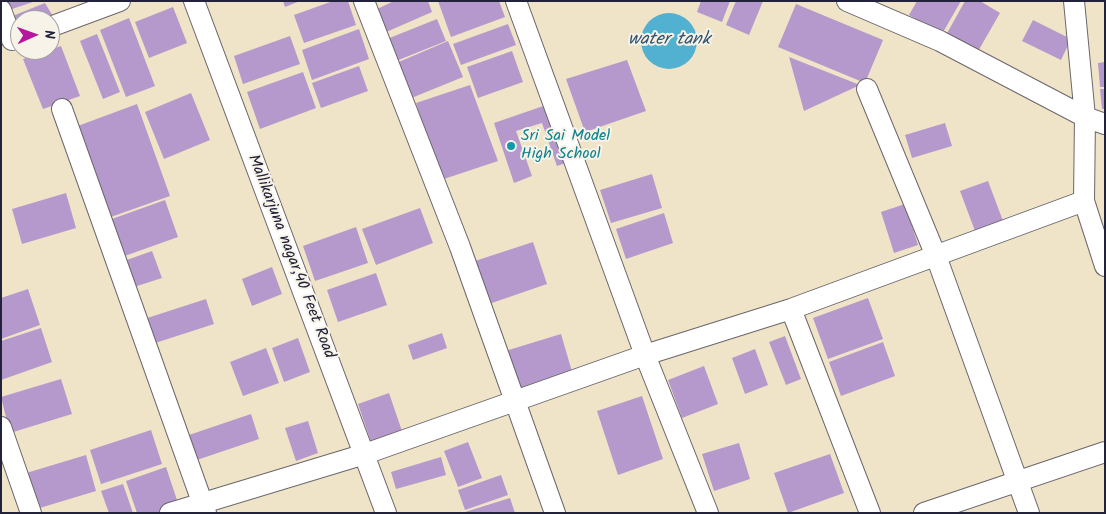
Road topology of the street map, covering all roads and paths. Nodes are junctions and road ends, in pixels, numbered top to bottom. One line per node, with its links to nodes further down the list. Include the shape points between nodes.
1 (194, 1): 22 (street, Mallikarjuna nagar,40 Feet Road)
2 (364, 1): 19 (street, via 460,247)
3 (516, 1): 18 (street)
4 (847, 1): 12 (street, via 940,41)
5 (1074, 1): 12 (street)
6 (108, 4): 8 (street)
7 (1, 10): 9 (street)
8 (60, 23)
9 (10, 37)
10 (868, 89): 15 (street)
11 (62, 109): 24 (street)
12 (1085, 117): 13 (street); 14 (street)
13 (1105, 124)
14 (1084, 201): 15 (street); 16 (street)
15 (936, 256): 17 (street); 23 (street)
16 (1105, 266)
17 (791, 309): 18 (street); 30 (street)
18 (645, 355): 19 (street); 29 (street)
19 (515, 403): 22 (street); 28 (street)
20 (1, 426): 25 (street)
21 (1105, 452): 23 (street)
22 (365, 454): 24 (street); 27 (street, Mallikarjuna nagar,40 Feet Road)
23 (1018, 483): 31 (street); 32 (street)
24 (204, 507): 26 (street)
25 (31, 513)
26 (170, 513)
27 (386, 513)
28 (555, 513)
29 (708, 513)
30 (870, 513)
31 (924, 513)
32 (1029, 513)

